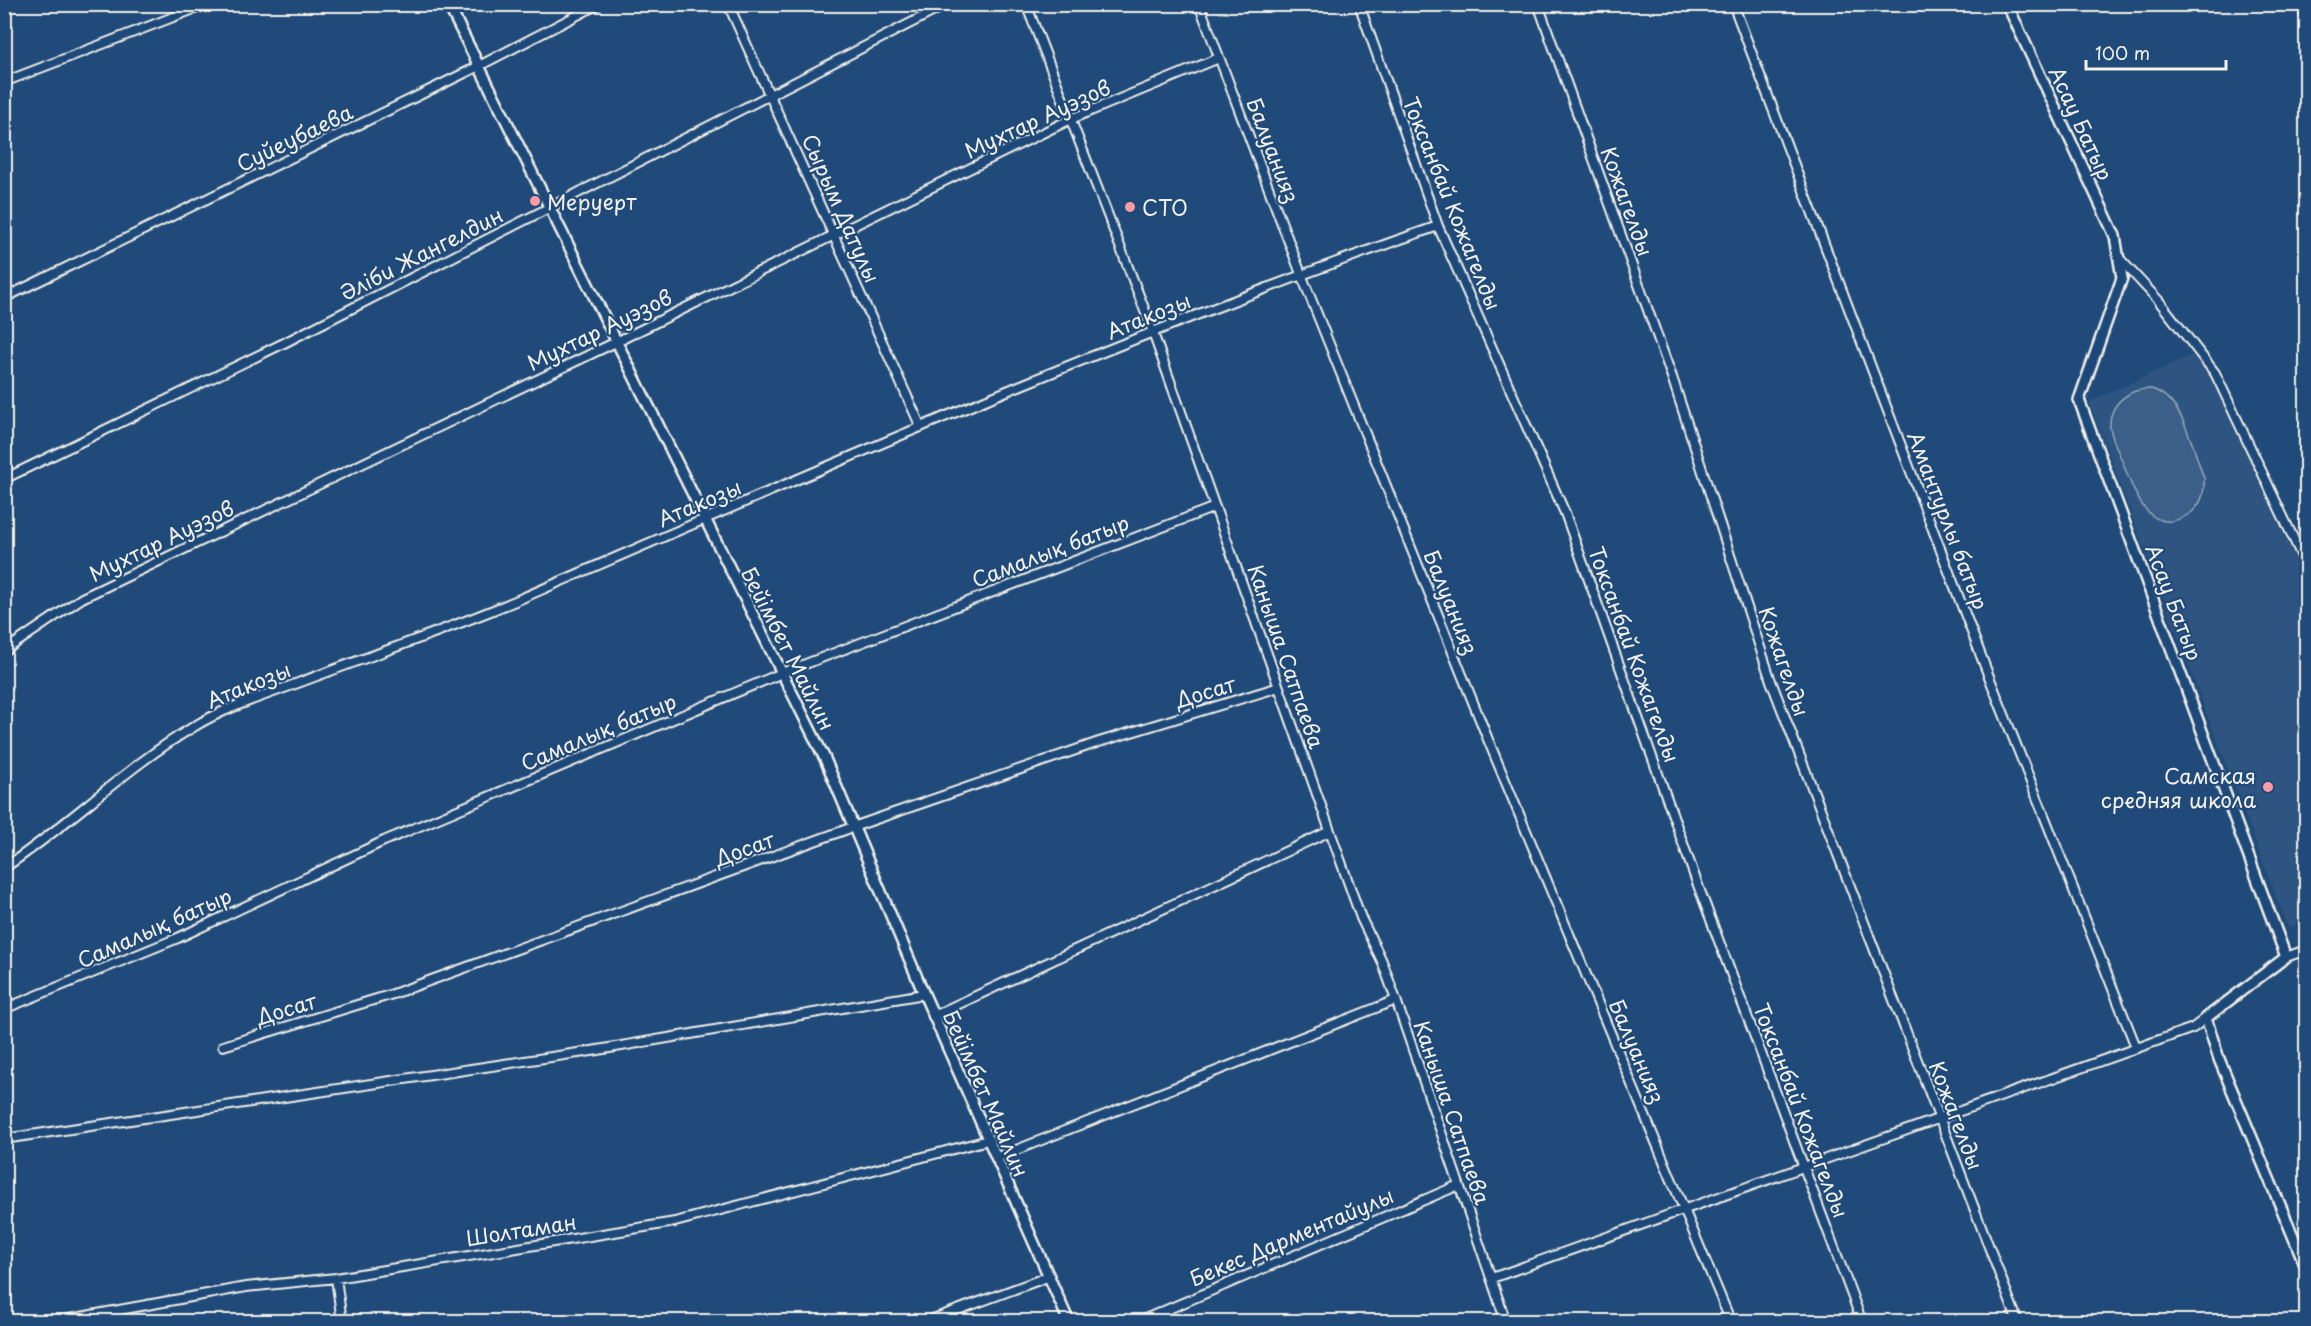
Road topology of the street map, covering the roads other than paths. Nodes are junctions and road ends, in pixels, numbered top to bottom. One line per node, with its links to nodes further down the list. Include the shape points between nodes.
1 (207, 4): 17 (street)
2 (448, 4): 16 (street, Бейімбет Майлин)
3 (599, 4): 13 (street, Суйеубаева)
4 (728, 4): 18 (street, Сырым Датулы)
5 (948, 4): 18 (street, Әліби Жангелдин)
6 (1026, 4): 19 (street, Каныша Сатпаева)
7 (1199, 4): 15 (street, Балуанияз)
8 (1359, 4): 21 (street, Токсанбай Кожагелды)
9 (1538, 4): 48 (street, Кожагелды, via 1672,377 1771,681)
10 (1733, 4): 47 (street, Амантурлы батыр, via 1986,669)
11 (2007, 4): 23 (street, Асау Батыр, via 2115,236)
12 (2301, 4): 14 (street)
13 (587, 7): 16 (street, Суйеубаева)
14 (2307, 19)
15 (1219, 58): 19 (street, Мухтар Ауэзов); 24 (street, Балуанияз)
16 (477, 67): 20 (street, Бейімбет Майлин); 25 (street, Суйеубаева)
17 (4, 82)
18 (771, 95): 20 (street, Әліби Жангелдин); 22 (street, Сырым Датулы)
19 (1071, 119): 22 (street, Мухтар Ауэзов); 26 (street, Каныша Сатпаева)
20 (549, 207): 27 (street, Бейімбет Майлин); 29 (street, Әліби Жангелдин, via 284,343)
21 (1438, 226): 24 (street, Атакозы); 52 (street, Токсанбай Кожагелды, via 1565,513)
22 (834, 235): 27 (street, Мухтар Ауэзов); 28 (street, Сырым Датулы)
23 (2119, 258): 32 (street, Асау Батыр, via 2159,301 2215,373); 40 (street, Асау Батыр, via 2122,278 2079,400)
24 (1301, 274): 26 (street, Атакозы); 54 (street, Балуанияз, via 1489,742)
25 (4, 298)
26 (1153, 332): 28 (street, Атакозы); 30 (street, Каныша Сатпаева)
27 (616, 342): 31 (street, Бейімбет Майлин); 33 (street, Мухтар Ауэзов, via 82,598)
28 (921, 427): 31 (street, Атакозы)
29 (4, 479)
30 (1215, 507): 34 (street, Самалық батыр); 35 (street, Каныша Сатпаева)
31 (705, 519): 34 (street, Бейімбет Майлин); 38 (street, Атакозы, via 515,601 196,725)
32 (2307, 564)
33 (4, 651)
34 (782, 673): 36 (street, Бейімбет Майлин, via 825,759); 43 (street, Самалық батыр, via 384,841 178,938)
35 (1279, 687): 36 (street, Досат, via 1099,742); 37 (street, Каныша Сатпаева)
36 (853, 827): 41 (street, Бейімбет Майлин); 46 (street, Досат, via 393,994)
37 (1330, 831): 42 (street, Каныша Сатпаева); 44 (street)
38 (4, 868)
39 (2307, 950): 40 (street)
40 (2286, 957): 45 (street)
41 (924, 994): 44 (street, Бейімбет Майлин); 49 (street, via 598,1050)
42 (1396, 1000): 51 (street); 53 (street, Каныша Сатпаева)
43 (4, 1009)
44 (933, 1016): 50 (street, Бейімбет Майлин)
45 (2206, 1018): 47 (street, via 2193,1028); 55 (street, via 2219,1059)
46 (223, 1046)
47 (2136, 1047): 48 (street)
48 (1938, 1117): 52 (street); 67 (street, Кожагелды)
49 (4, 1139)
50 (988, 1140): 51 (street, Бейімбет Майлин); 57 (street, Шолтаман, via 675,1222)
51 (996, 1158): 56 (street, Бейімбет Майлин)
52 (1803, 1168): 54 (street); 66 (street, Токсанбай Кожагелды)
53 (1459, 1185): 58 (street, Каныша Сатпаева); 63 (street, Бекес Дарментайулы)
54 (1684, 1208): 58 (street); 65 (street, Балуанияз)
55 (2307, 1267)
56 (1050, 1276): 61 (street); 62 (street, Бейімбет Майлин)
57 (336, 1278): 59 (street, Шолтаман, via 246,1287); 60 (street)
58 (1492, 1278): 64 (street, Каныша Сатпаева)
59 (54, 1322)
60 (342, 1322)
61 (925, 1322)
62 (1069, 1322)
63 (1138, 1322)
64 (1506, 1322)
65 (1731, 1322)
66 (1862, 1322)
67 (2018, 1322)

